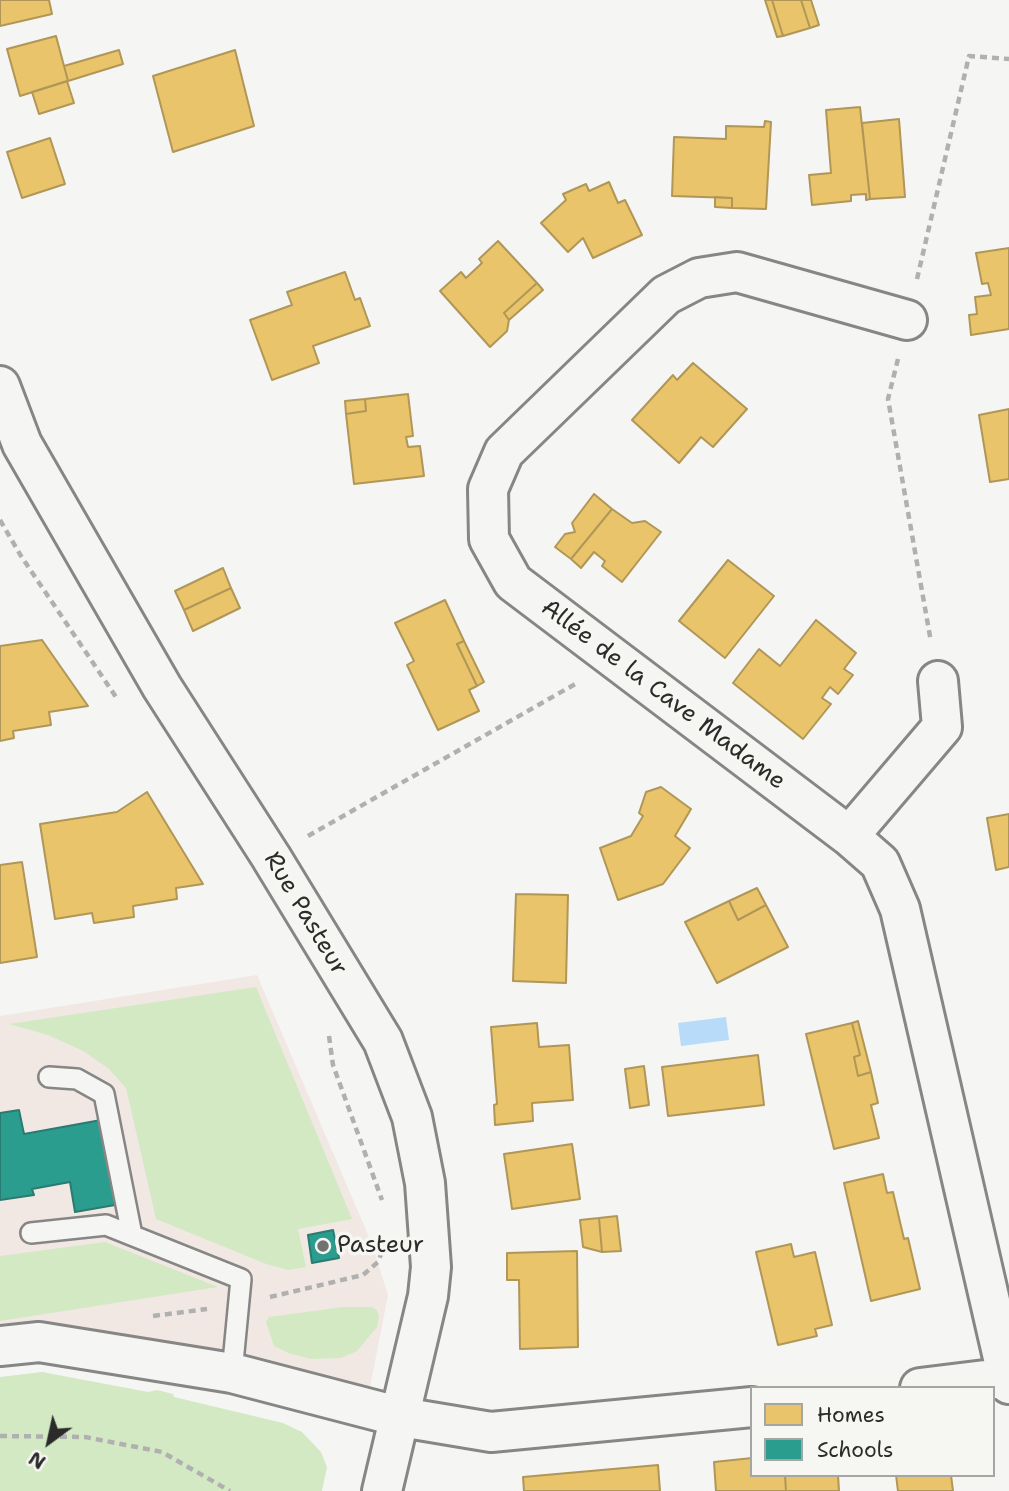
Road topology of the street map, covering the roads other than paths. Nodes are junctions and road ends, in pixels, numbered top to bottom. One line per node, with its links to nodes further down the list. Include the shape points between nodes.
1 (907, 320): 4 (street, Allée de la Cave Madame, via 737,272 699,278 666,295 504,452 488,489 489,540 513,582)
2 (0, 386): 13 (street, Rue Pasteur, via 22,444 162,687 383,1041 412,1117 425,1183 431,1267)
3 (938, 681): 4 (street, via 942,727)
4 (849, 836): 10 (street, Allée de la Cave Madame, via 880,863 900,909)
5 (49, 1077): 7 (lane, via 77,1079 104,1094)
6 (31, 1233): 7 (lane, via 106,1225)
7 (132, 1235): 9 (lane, via 241,1279)
8 (0, 1346): 9 (street, via 39,1342)
9 (232, 1373): 13 (street)
10 (1008, 1380): 11 (street)
11 (942, 1386)
12 (750, 1407): 13 (street, via 491,1432)
13 (401, 1417): 14 (street, Rue Pasteur)
14 (382, 1491)

